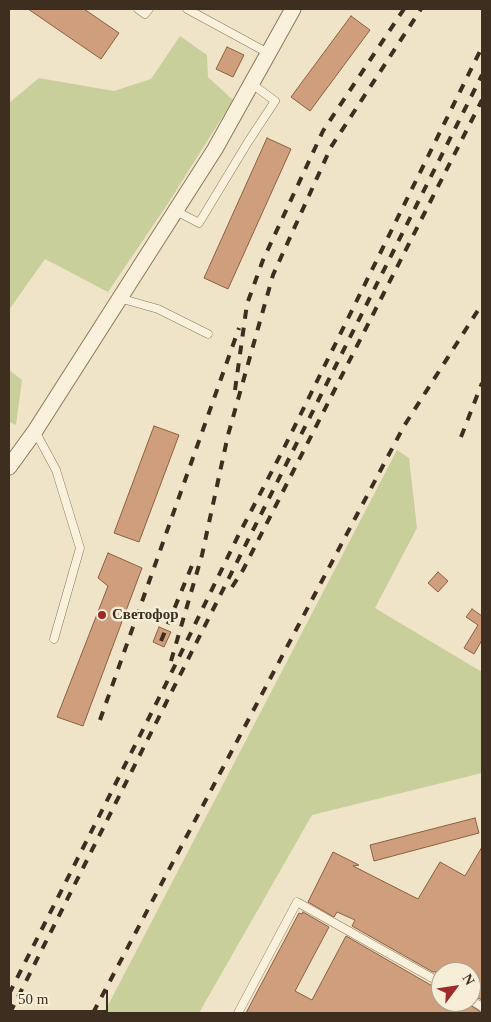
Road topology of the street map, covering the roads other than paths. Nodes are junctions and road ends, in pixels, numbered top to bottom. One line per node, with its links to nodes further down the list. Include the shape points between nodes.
1 (138, 9): 2 (lane, via 146,14)
2 (149, 9)
3 (187, 9): 5 (lane)
4 (293, 9): 5 (street)
5 (268, 53): 6 (street)
6 (252, 84): 7 (street); 7 (lane, via 275,101 199,223)
7 (176, 211): 8 (street)
8 (119, 298): 9 (lane, via 158,309); 10 (street)
9 (208, 334)
10 (35, 431): 11 (street); 12 (lane, via 56,470 80,548)
11 (9, 467)
12 (54, 638)
13 (431, 977): 14 (lane, via 297,902)
14 (238, 1013)

